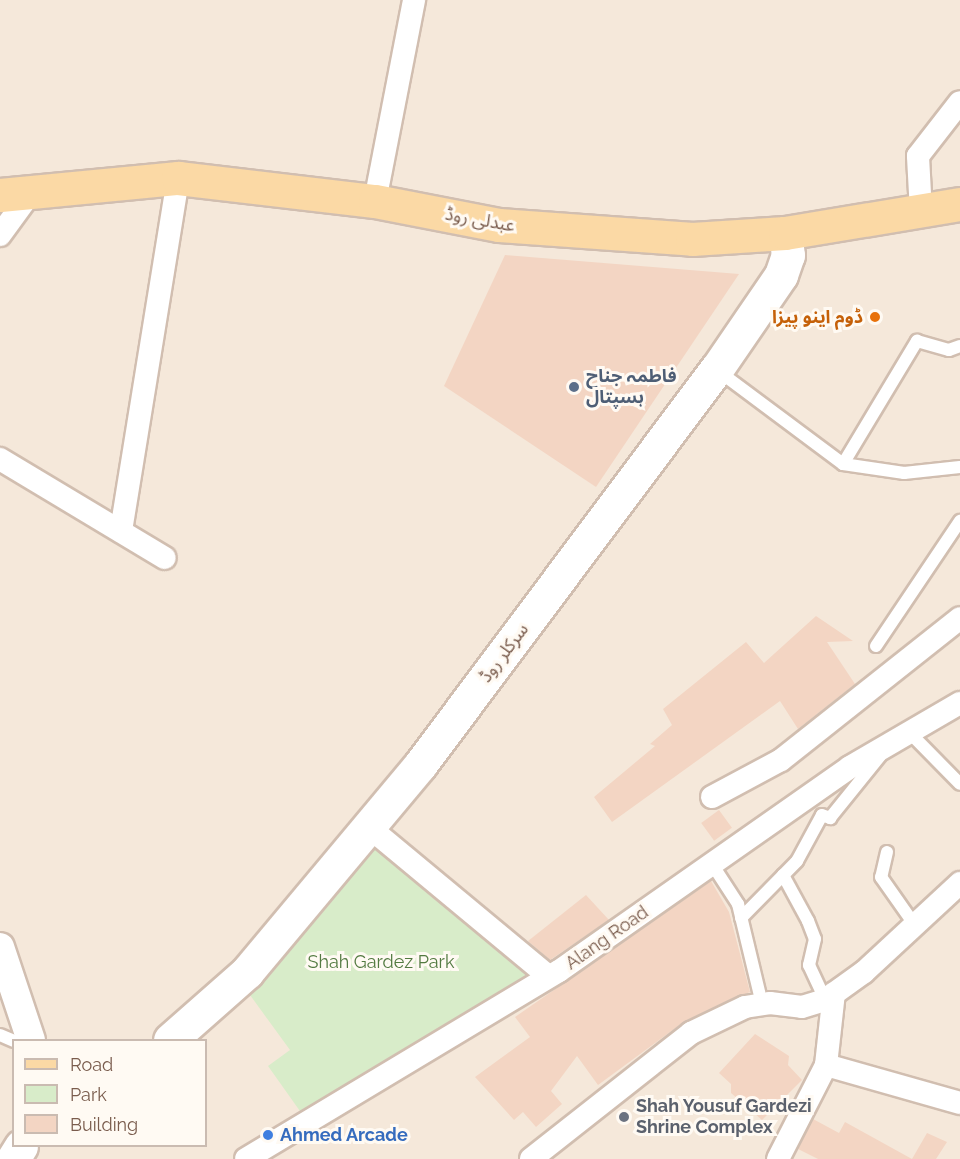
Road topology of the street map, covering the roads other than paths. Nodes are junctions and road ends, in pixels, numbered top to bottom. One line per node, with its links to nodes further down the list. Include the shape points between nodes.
1 (414, 0): 6 (street)
2 (960, 102): 8 (street, via 918,156)
3 (178, 178): 4 (main road, عبدلی روڈ); 6 (main road, عبدلی روڈ); 17 (street)
4 (32, 191): 5 (main road, عبدلی روڈ); 10 (street)
5 (0, 195)
6 (375, 201): 9 (main road, عبدلی روڈ, via 499,225 594,236 692,239)
7 (960, 204): 8 (main road, عبدلی روڈ)
8 (921, 212): 9 (main road, عبدلی روڈ)
9 (784, 233): 12 (main road, سرکلر روڈ, via 788,255 781,275)
10 (0, 235)
11 (960, 346): 14 (lane, via 949,350 917,341)
12 (716, 370): 14 (lane); 25 (main road, سرکلر روڈ)
13 (0, 459): 17 (street)
14 (843, 464): 15 (lane, via 904,473)
15 (960, 467)
16 (960, 521): 20 (lane)
17 (121, 531): 18 (street)
18 (165, 558)
19 (960, 618): 24 (street, via 781,760)
20 (876, 646)
21 (960, 703): 22 (street, Alang Road)
22 (901, 736): 23 (lane); 27 (street, Alang Road); 28 (lane, via 830,818 822,815 797,861)
23 (960, 784)
24 (712, 797)
25 (370, 828): 33 (street); 37 (main road, سرکلر روڈ, via 247,972)
26 (887, 852): 31 (lane, via 881,877)
27 (712, 864): 30 (lane); 33 (street, Alang Road, via 571,964)
28 (783, 875): 30 (lane); 34 (lane, via 814,939 809,965)
29 (960, 883): 31 (street)
30 (741, 918): 35 (lane)
31 (914, 924): 34 (street)
32 (0, 947): 36 (street)
33 (547, 975): 40 (street, Alang Road)
34 (829, 997): 35 (street, via 802,1007); 38 (street)
35 (762, 1004): 41 (street, via 691,1033)
36 (30, 1039)
37 (172, 1039)
38 (826, 1065): 39 (street); 42 (street)
39 (960, 1103)
40 (246, 1159)
41 (531, 1159)
42 (778, 1159)

